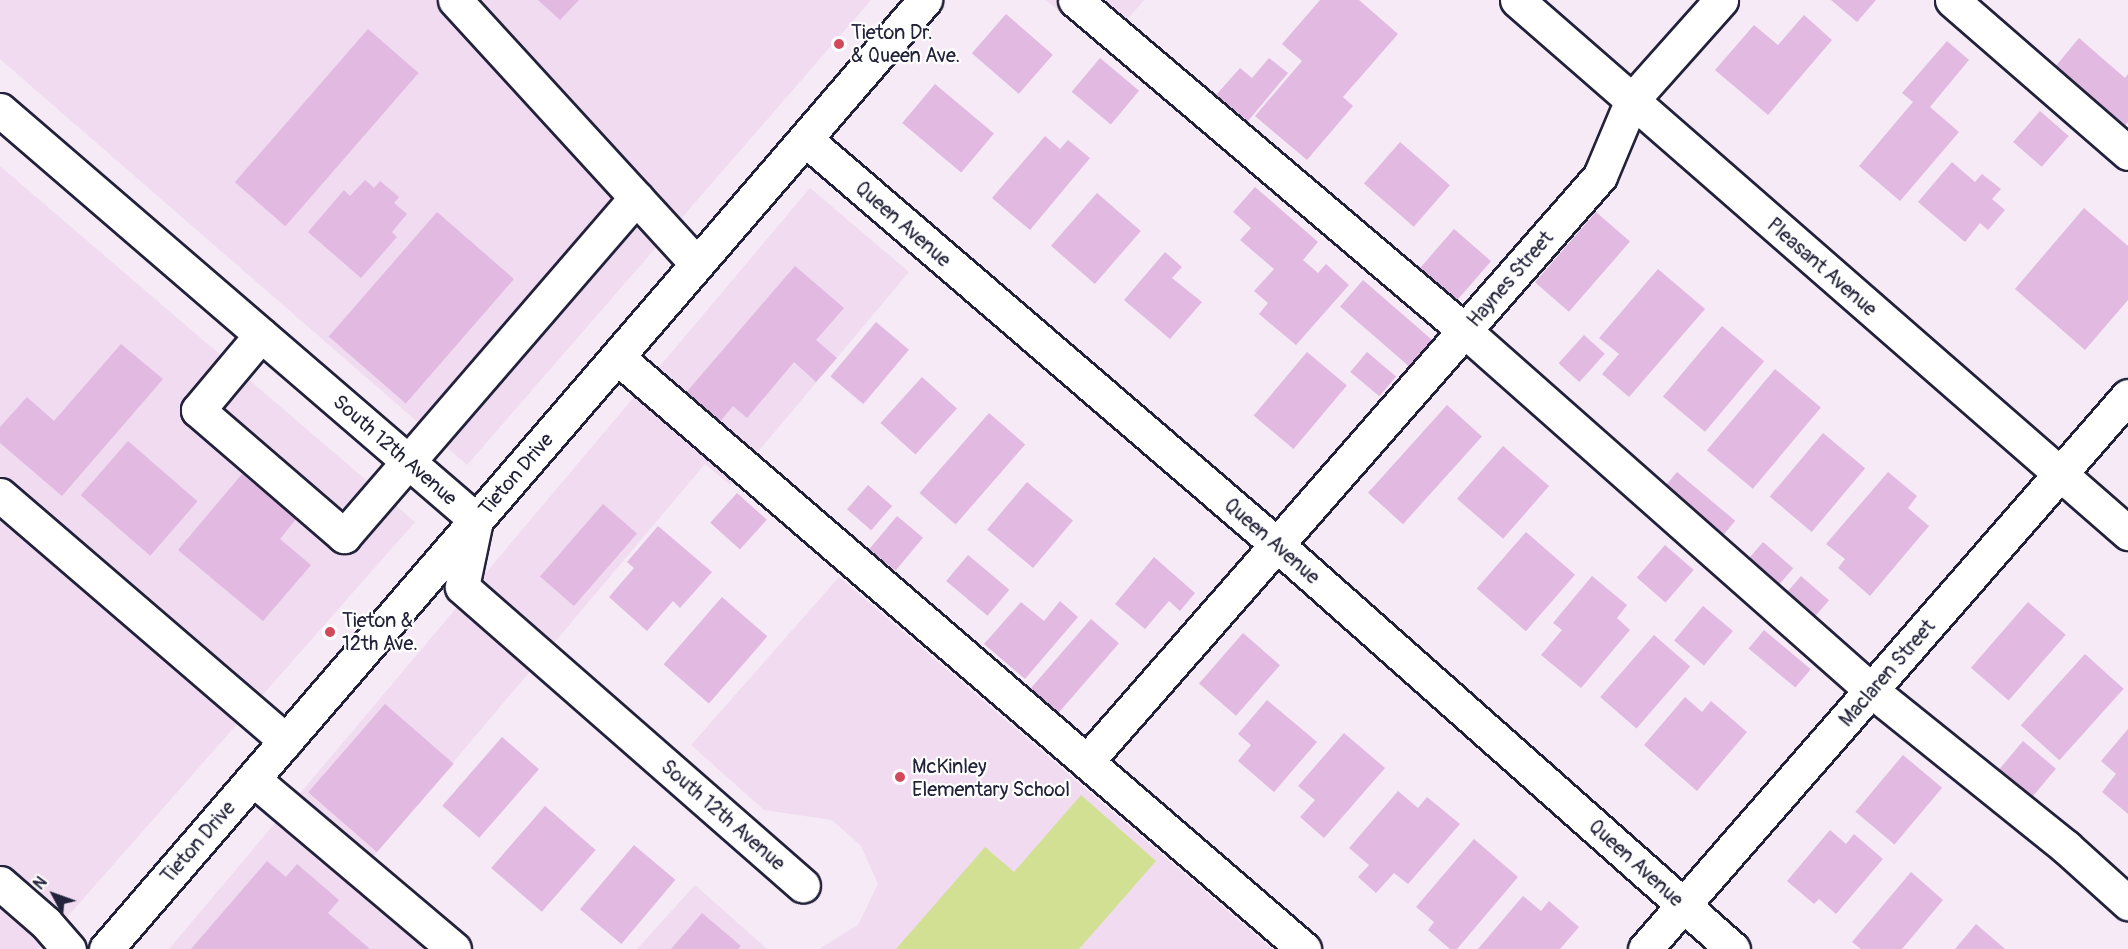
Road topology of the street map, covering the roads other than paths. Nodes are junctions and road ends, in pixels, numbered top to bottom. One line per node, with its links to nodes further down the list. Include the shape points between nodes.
1 (455, 0): 11 (street)
2 (925, 0): 9 (street, Tieton Drive)
3 (1075, 0): 13 (street)
4 (1517, 0): 7 (street, Pleasant Avenue)
5 (1721, 0): 7 (street, Haynes Street)
6 (1952, 0): 10 (street)
7 (1632, 100): 13 (street, Haynes Street, via 1600,176); 18 (street, Pleasant Avenue)
8 (0, 111): 14 (street, South 12th Avenue)
9 (805, 139): 12 (street, Tieton Drive); 22 (street, Queen Avenue)
10 (2128, 153)
11 (636, 198): 12 (street); 17 (street)
12 (697, 264): 15 (street, Tieton Drive)
13 (1465, 331): 22 (street, Haynes Street); 23 (street)
14 (261, 335): 17 (street, South 12th Avenue); 17 (street, via 198,410 318,514 344,536)
15 (616, 357): 20 (street, Tieton Drive); 25 (street)
16 (2128, 396): 18 (street, Maclaren Street)
17 (407, 460): 20 (street, South 12th Avenue)
18 (2061, 475): 21 (street, Pleasant Avenue); 23 (street, Maclaren Street)
19 (0, 495): 24 (street)
20 (476, 520): 24 (street, Tieton Drive); 28 (street, South 12th Avenue, via 462,587)
21 (2128, 533)
22 (1275, 543): 25 (street, Haynes Street); 30 (street, Queen Avenue)
23 (1872, 691): 29 (street, via 2066,847); 30 (street, Maclaren Street)
24 (286, 741): 26 (street, Tieton Drive)
25 (1087, 761): 34 (street)
26 (253, 779): 32 (street, Tieton Drive); 33 (street)
27 (0, 883): 31 (street)
28 (803, 885)
29 (2128, 903)
30 (1684, 905): 35 (street, Maclaren Street); 36 (street, Queen Avenue)
31 (69, 949)
32 (106, 949)
33 (454, 949)
34 (1304, 949)
35 (1646, 949)
36 (1733, 949)

